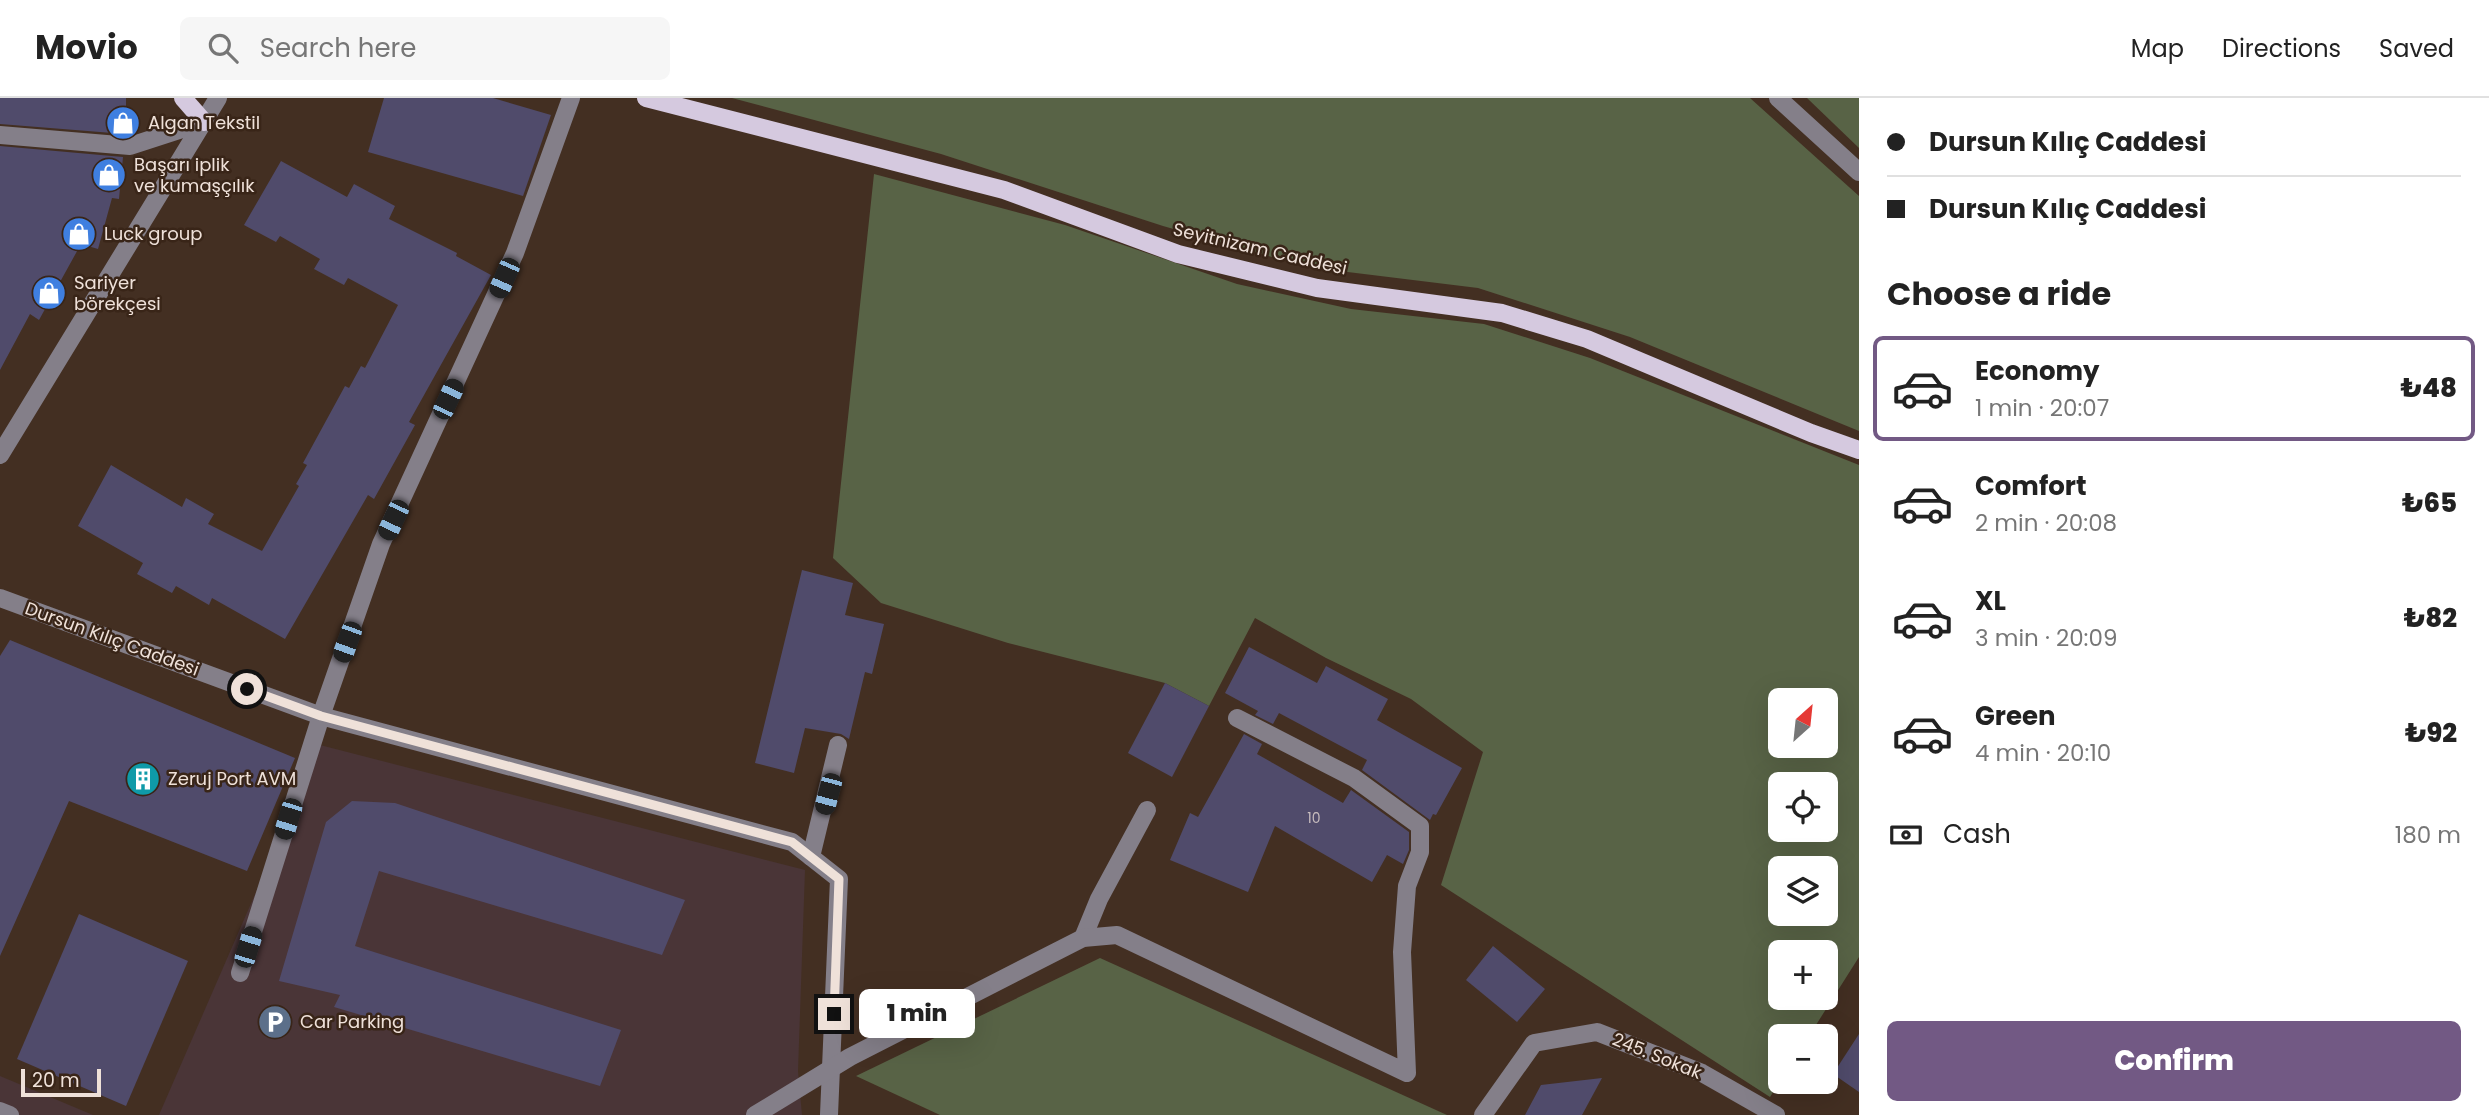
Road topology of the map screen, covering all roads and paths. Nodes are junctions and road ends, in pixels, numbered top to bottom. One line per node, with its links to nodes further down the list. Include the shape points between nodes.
1 (183, 98): 6 (main road)
2 (218, 98): 6 (street)
3 (571, 98): 12 (street, via 515,253 382,544)
4 (646, 98): 9 (main road, Seyitnizam Caddesi, via 1004,190 1178,254 1317,288 1502,313 1587,340)
5 (1778, 98): 8 (street)
6 (204, 121): 7 (street, via 130,146); 10 (street)
7 (0, 135)
8 (1859, 172)
9 (1859, 450)
10 (0, 455)
11 (0, 598): 12 (street, Dursun Kılıç Caddesi)
12 (321, 716): 16 (street, Dursun Kılıç Caddesi, via 792,842); 18 (street)
13 (1237, 718): 17 (street, via 1354,778 1420,826 1420,852 1407,886 1402,952 1407,1073 1118,935)
14 (838, 745): 16 (street)
15 (1147, 810): 17 (street)
16 (811, 857): 19 (street, Dursun Kılıç Caddesi, via 839,879)
17 (1083, 938): 19 (street)
18 (240, 973)
19 (832, 1068): 22 (street); 23 (street)
20 (0, 1111): 21 (street)
21 (10, 1115)
22 (755, 1115)
23 (829, 1115)
24 (1483, 1115): 25 (street, 245. Sokak, via 1534,1043 1597,1032 1702,1073)
25 (1776, 1115)

